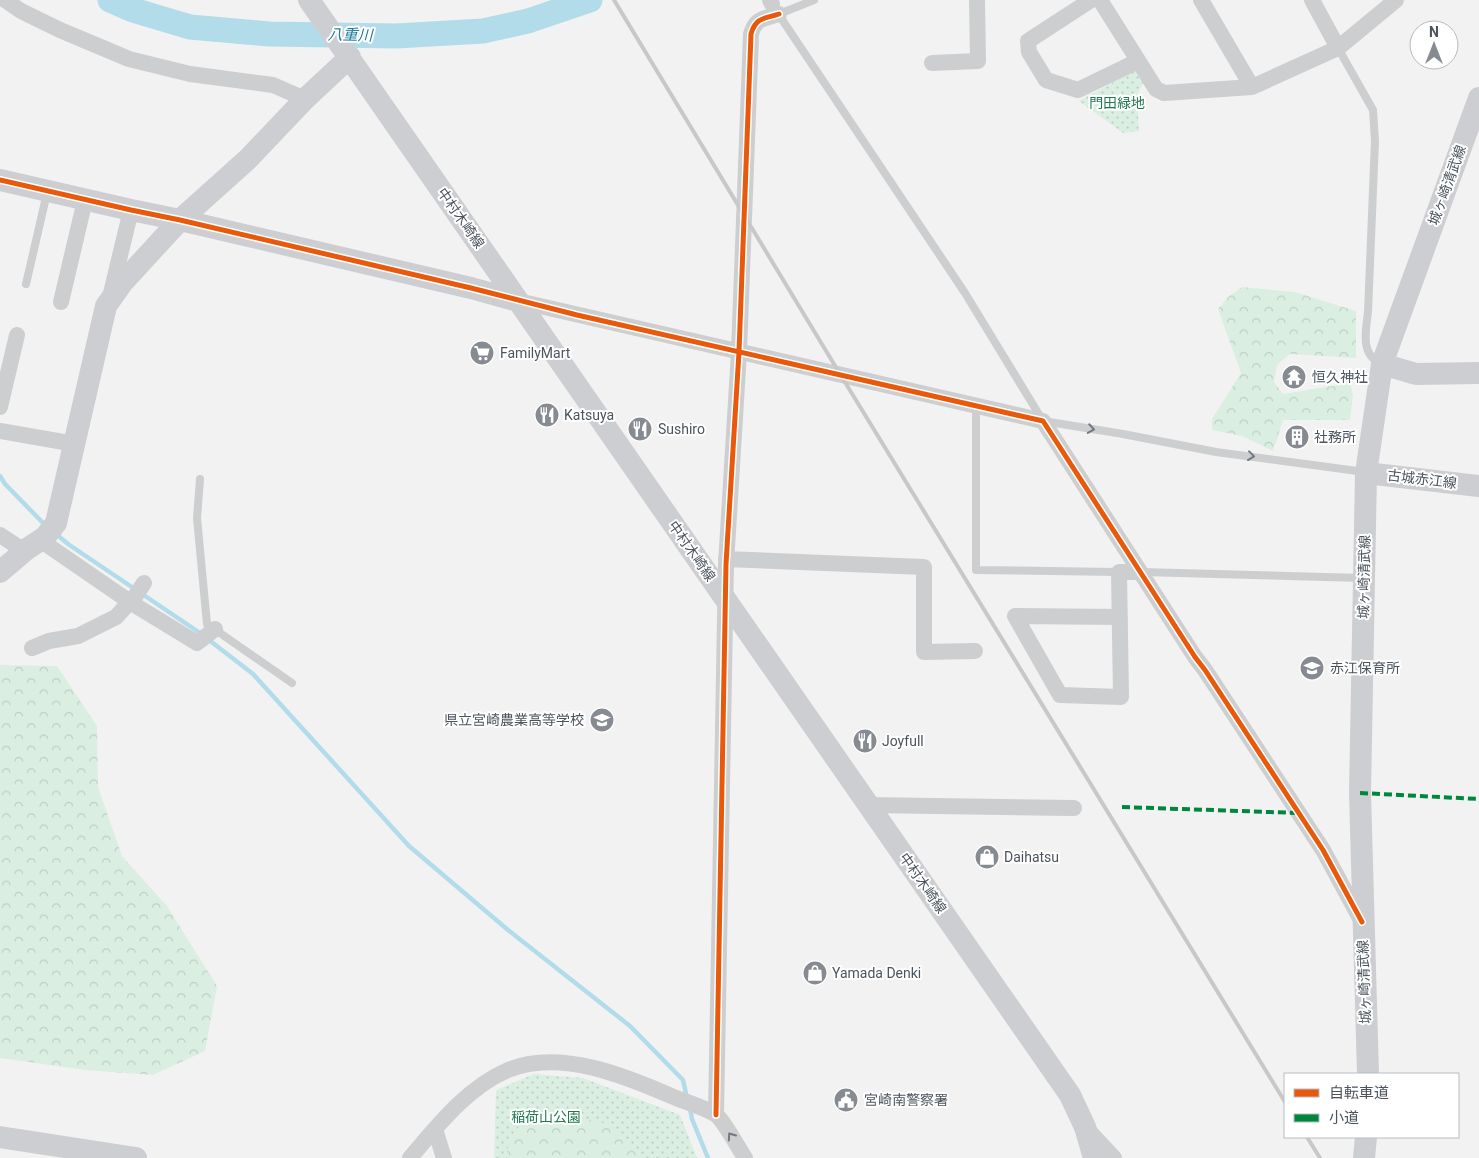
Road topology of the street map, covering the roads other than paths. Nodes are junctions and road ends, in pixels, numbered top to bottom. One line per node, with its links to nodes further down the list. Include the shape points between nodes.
1 (5, 0): 17 (street, via 60,30 129,59 190,74 273,85)
2 (309, 0): 12 (main road, 中村木崎線)
3 (814, 0): 10 (lane)
4 (977, 0): 14 (street, via 978,60)
5 (1091, 0): 13 (street, via 1028,41 1029,52 1046,80 1078,90)
6 (1100, 0): 13 (street)
7 (1201, 0): 15 (street)
8 (1312, 0): 11 (street)
9 (1396, 0): 11 (street)
10 (774, 6): 28 (street, via 754,24 751,34); 33 (lane, via 965,293)
11 (1338, 48): 15 (street); 29 (lane, via 1373,110 1375,140 1365,340 1369,355)
12 (350, 57): 17 (main road); 24 (main road, 中村木崎線)
13 (1138, 60): 15 (street, via 1156,89 1164,93)
14 (932, 63)
15 (1252, 87)
16 (1479, 98): 29 (main road, 城ヶ崎清武線)
17 (305, 99): 22 (main road, via 248,159)
18 (0, 180): 19 (main road)
19 (47, 191): 20 (main road); 23 (lane)
20 (85, 200): 21 (main road); 25 (street)
21 (131, 210): 22 (main road); 26 (street)
22 (180, 220): 24 (main road); 26 (main road, via 123,282)
23 (26, 284)
24 (518, 301): 28 (street); 47 (main road, 中村木崎線)
25 (61, 302)
26 (106, 306): 35 (main road)
27 (17, 335): 32 (street)
28 (739, 352): 31 (street); 41 (street)
29 (1382, 364): 30 (main road, via 1416,374); 36 (main road, 城ヶ崎清武線)
30 (1479, 373)
31 (976, 405): 33 (street); 43 (lane, via 976,570)
32 (0, 407)
33 (1043, 421): 36 (lane, one-way to 36, via 1216,452); 44 (street)
34 (0, 431): 35 (street)
35 (74, 444): 40 (main road)
36 (1366, 472): 38 (main road, 古城赤江線); 45 (main road, 城ヶ崎清武線)
37 (200, 479): 49 (lane, via 197,518 205,612 208,624)
38 (1479, 486)
39 (0, 535): 40 (street)
40 (41, 538): 42 (main road); 46 (street)
41 (726, 559): 47 (street); 51 (street, via 924,567 924,652)
42 (0, 572)
43 (1119, 572): 44 (street); 48 (street)
44 (1139, 572): 45 (lane); 55 (street, via 1323,850)
45 (1364, 578): 55 (main road, 城ヶ崎清武線, via 1360,793)
46 (136, 594): 49 (street, via 197,643); 50 (street, via 116,617 78,636)
47 (725, 599): 53 (main road, 中村木崎線); 57 (street)
48 (1120, 617): 48 (street, via 1121,697 1060,695 1015,616)
49 (215, 629): 52 (lane)
50 (32, 648)
51 (975, 651)
52 (292, 684)
53 (868, 805): 54 (street); 58 (main road, 中村木崎線, via 1070,1095)
54 (1074, 808)
55 (1362, 922): 56 (main road, 城ヶ崎清武線)
56 (1368, 1073)
57 (716, 1115): 59 (street, via 608,1070 530,1062 507,1070 474,1090); 66 (street, one-way to 57)
58 (1085, 1127): 67 (main road, 中村木崎線); 68 (street)
59 (435, 1128): 64 (street); 65 (street)
60 (0, 1137): 62 (main road)
61 (1366, 1138): 69 (main road)
62 (54, 1152): 63 (main road)
63 (136, 1158)
64 (410, 1158)
65 (444, 1158)
66 (745, 1158)
67 (1094, 1158)
68 (1114, 1158)
69 (1364, 1158)

